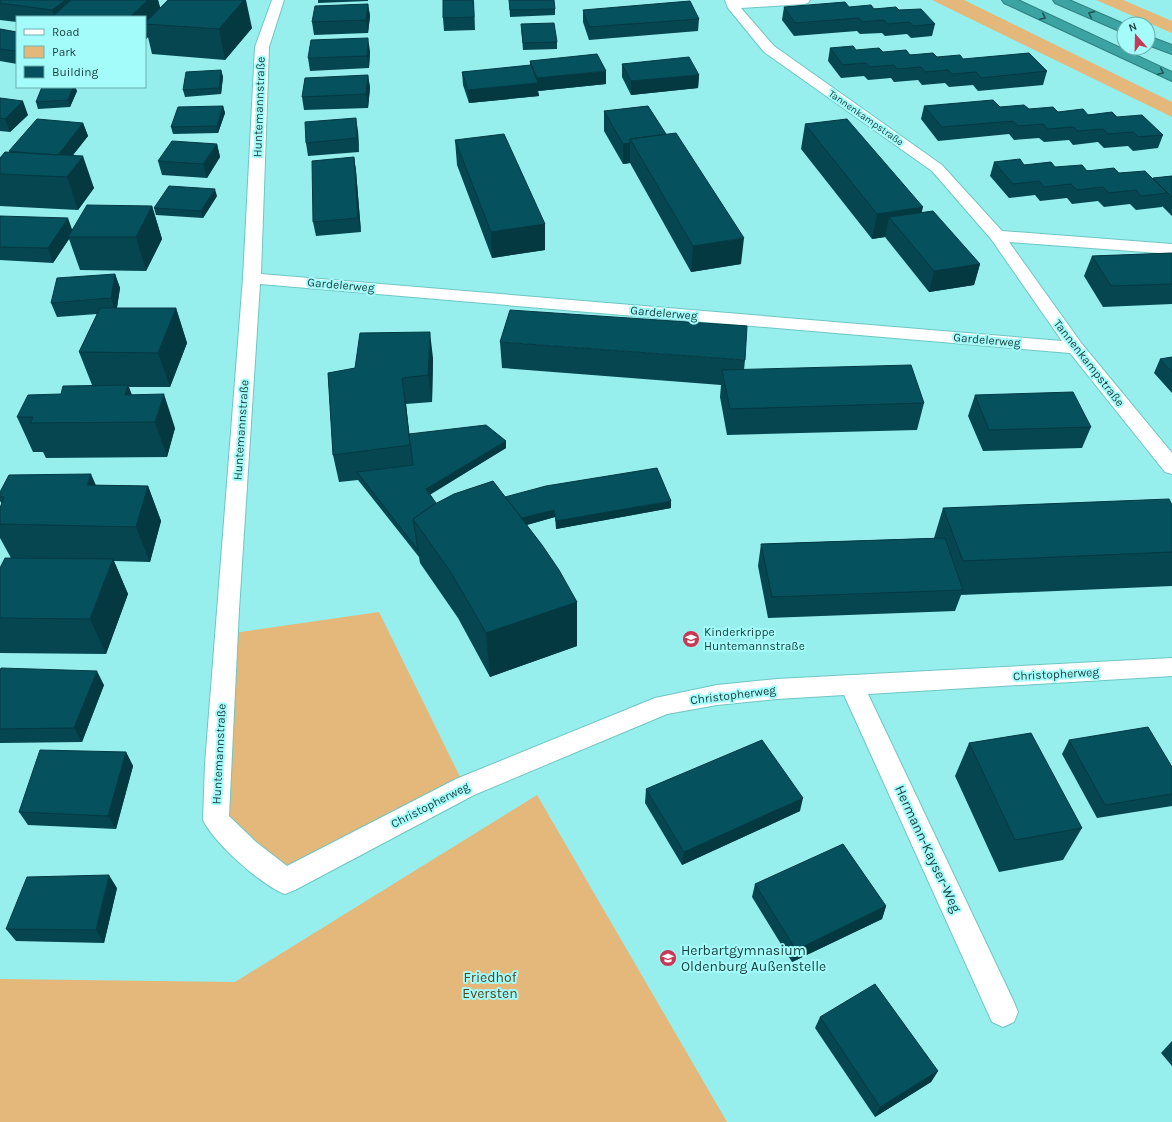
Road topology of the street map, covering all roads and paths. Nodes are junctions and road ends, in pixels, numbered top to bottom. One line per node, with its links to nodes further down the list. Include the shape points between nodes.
1 (278, 0): 12 (street, Huntemannstraße, via 262,47)
2 (804, 0): 5 (street, Tannenkampstraße)
3 (1008, 0): 9 (highway, one-way to 9)
4 (1059, 0): 6 (highway, one-way to 4)
5 (731, 3): 10 (street, Tannenkampstraße, via 777,55 936,168)
6 (1116, 25)
7 (1156, 43): 8 (highway)
8 (1172, 50)
9 (1172, 77)
10 (997, 236): 11 (street); 13 (street, Tannenkampstraße)
11 (1172, 249)
12 (252, 278): 13 (street, Gardelerweg); 17 (street, Huntemannstraße, via 216,820)
13 (1076, 348): 14 (street, Tannenkampstraße)
14 (1172, 467)
15 (1172, 667): 16 (street, Christopherweg)
16 (852, 686): 17 (street, Christopherweg, via 717,695 664,705 465,787 285,881); 18 (street, Hermann-Kayser-Weg)
17 (246, 851)
18 (1003, 1012)

